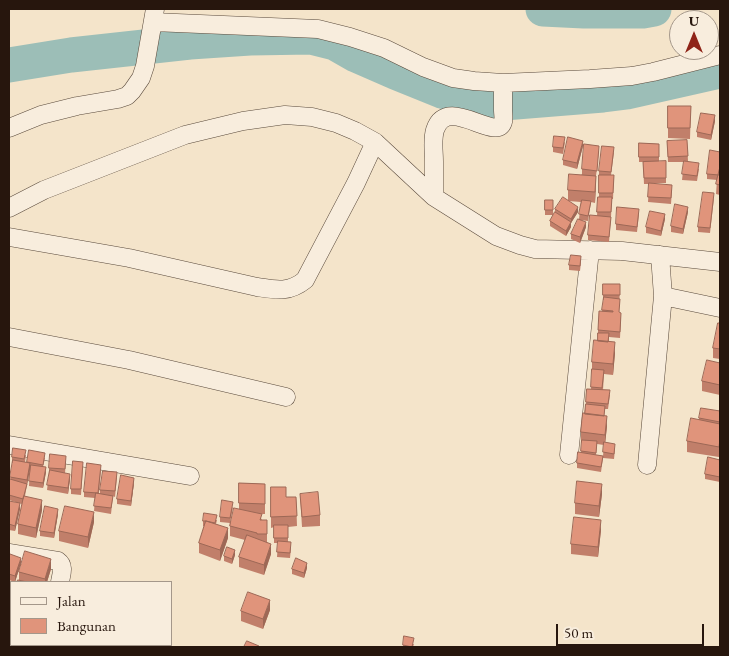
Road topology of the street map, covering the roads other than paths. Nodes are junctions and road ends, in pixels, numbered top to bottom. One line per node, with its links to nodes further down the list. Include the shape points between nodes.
1 (153, 23): 3 (street, via 318,29 384,48 453,78); 4 (street, via 141,78 126,96 41,115)
2 (720, 55): 3 (street, via 632,76)
3 (503, 91): 6 (street, via 503,122 498,127 488,127 467,118 448,117 435,131)
4 (9, 128)
5 (375, 142): 6 (street); 7 (street, via 336,123 312,117 285,115 243,121 185,135 44,190); 8 (street, via 305,280 292,288 257,287 130,258)
6 (434, 197): 9 (street, via 496,236 520,245 551,250)
7 (9, 208)
8 (9, 237)
9 (590, 250): 10 (street); 17 (street)
10 (660, 255): 11 (street); 12 (street)
11 (720, 262)
12 (663, 296): 13 (street); 18 (street)
13 (720, 308)
14 (9, 337): 15 (street, via 129,360)
15 (286, 397)
16 (9, 445): 19 (street)
17 (570, 455)
18 (647, 465)
19 (190, 476)
20 (9, 554): 21 (street, via 58,561 63,568)
21 (60, 581)

